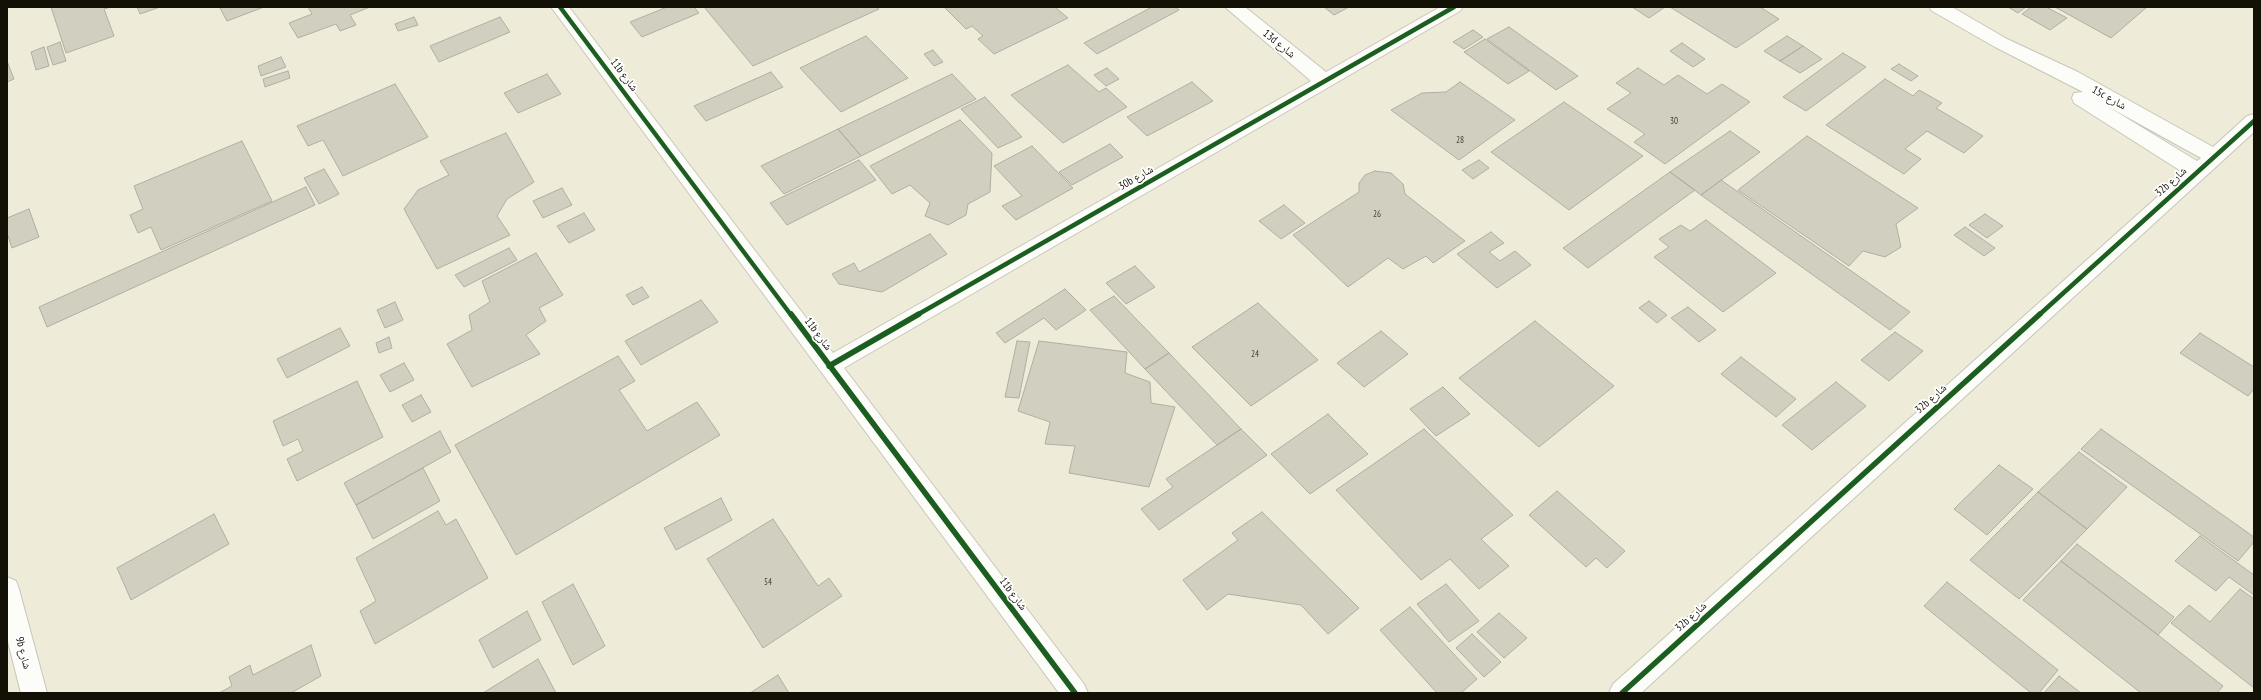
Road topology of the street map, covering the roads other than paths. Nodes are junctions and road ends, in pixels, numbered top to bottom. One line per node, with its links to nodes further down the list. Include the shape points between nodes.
1 (560, 7): 10 (street, 11b شارع)
2 (1234, 7): 6 (street, 13d شارع)
3 (1454, 7): 6 (street, 30b شارع)
4 (1938, 7): 5 (street, 15c شارع)
5 (2001, 43): 8 (street, 15c شارع, via 2071,77); 9 (street, 15c شارع, via 2059,84)
6 (1324, 81): 10 (street, 30b شارع)
7 (2254, 121): 8 (street, 32b شارع)
8 (2215, 157): 9 (street, 32b شارع)
9 (2198, 171): 14 (street, 32b شارع)
10 (829, 366): 13 (street, 11b شارع)
11 (7, 589): 12 (street, 9b شارع)
12 (34, 693)
13 (1075, 693)
14 (1622, 693)

